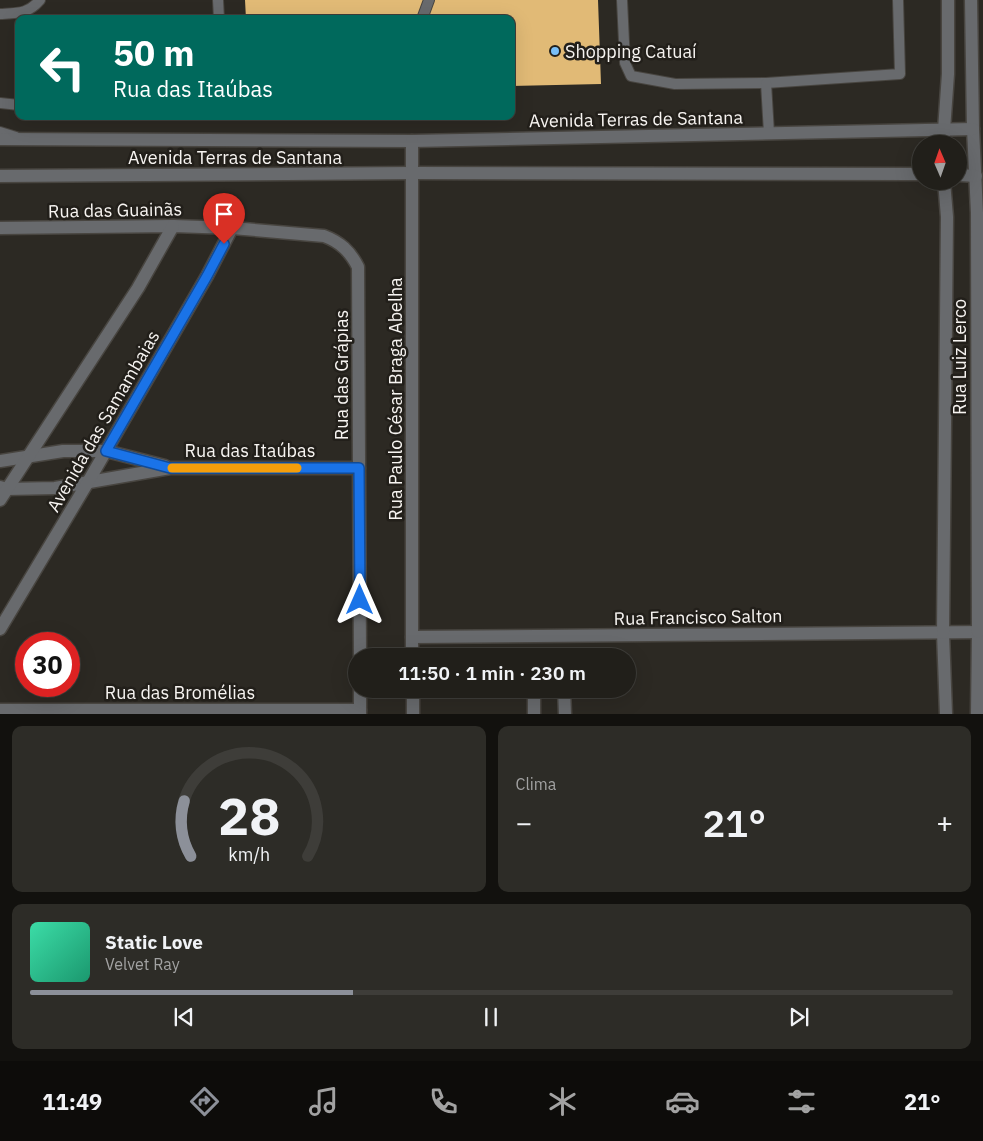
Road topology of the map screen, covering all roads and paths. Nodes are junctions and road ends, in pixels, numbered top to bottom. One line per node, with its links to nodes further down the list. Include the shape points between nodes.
1 (40, 0): 8 (lane, via 32,9)
2 (218, 0): 9 (lane)
3 (429, 0): 10 (lane)
4 (622, 0): 11 (lane, via 625,63 631,76 675,84)
5 (898, 0): 11 (lane, via 900,74)
6 (948, 0): 14 (street, via 948,74)
7 (971, 0): 15 (street, Rua Luiz Lerco)
8 (0, 14)
9 (219, 15)
10 (423, 15)
11 (766, 83): 17 (lane)
12 (0, 103): 13 (lane)
13 (15, 104)
14 (943, 129): 15 (street, Avenida Terras de Santana); 17 (street, Avenida Terras de Santana); 18 (street)
15 (973, 129): 26 (street, Rua Luiz Lerco)
16 (0, 132): 19 (lane)
17 (769, 133): 21 (street, Avenida Terras de Santana)
18 (943, 135)
19 (22, 138): 20 (street, Avenida Terras de Santana); 21 (street, Avenida Terras de Santana)
20 (0, 139)
21 (412, 141): 22 (street, Rua Paulo César Braga Abelha)
22 (412, 173): 23 (street, Avenida Terras de Santana); 24 (street, Avenida Terras de Santana); 43 (street, Rua Paulo César Braga Abelha)
23 (912, 174)
24 (0, 176)
25 (968, 176): 26 (street)
26 (976, 176): 41 (street, Rua Luiz Lerco)
27 (945, 190): 42 (street, Rua Luiz Lerco)
28 (172, 226): 29 (street, Rua das Guainãs); 30 (street, Rua das Guainãs); 33 (street, via 138,288)
29 (0, 228)
30 (232, 228): 31 (street, Rua das Guainãs, via 324,236); 32 (street, Avenida das Samambaias)
31 (346, 248): 36 (street, Rua das Grápias, via 358,267)
32 (106, 451): 33 (street, Rua das Itaúbas); 35 (street, Rua das Itaúbas); 37 (street, Avenida das Samambaias)
33 (29, 456): 34 (street, Rua das Itaúbas); 38 (street)
34 (0, 461)
35 (170, 468): 36 (street, Rua das Itaúbas); 37 (street, Rua das Itaúbas)
36 (359, 468): 44 (street, Rua das Grápias)
37 (88, 482): 38 (street, Rua das Itaúbas, via 55,488); 40 (street, Avenida das Samambaias)
38 (4, 488): 39 (street)
39 (0, 500)
40 (0, 629)
41 (980, 632): 42 (street, Rua Francisco Salton); 58 (street, Rua Luiz Lerco)
42 (943, 633): 43 (street, Rua Francisco Salton); 50 (street, Rua Luiz Lerco)
43 (412, 638): 45 (street, Rua Paulo César Braga Abelha)
44 (360, 648)
45 (412, 648)
46 (360, 698): 52 (street)
47 (412, 698): 53 (street)
48 (534, 698): 54 (street)
49 (564, 698): 55 (street)
50 (946, 698): 56 (lane); 57 (street, Rua Luiz Lerco)
51 (0, 710): 52 (street, Rua das Bromélias)
52 (360, 712)
53 (413, 714)
54 (534, 714)
55 (565, 714)
56 (939, 714)
57 (946, 714)
58 (978, 714)

